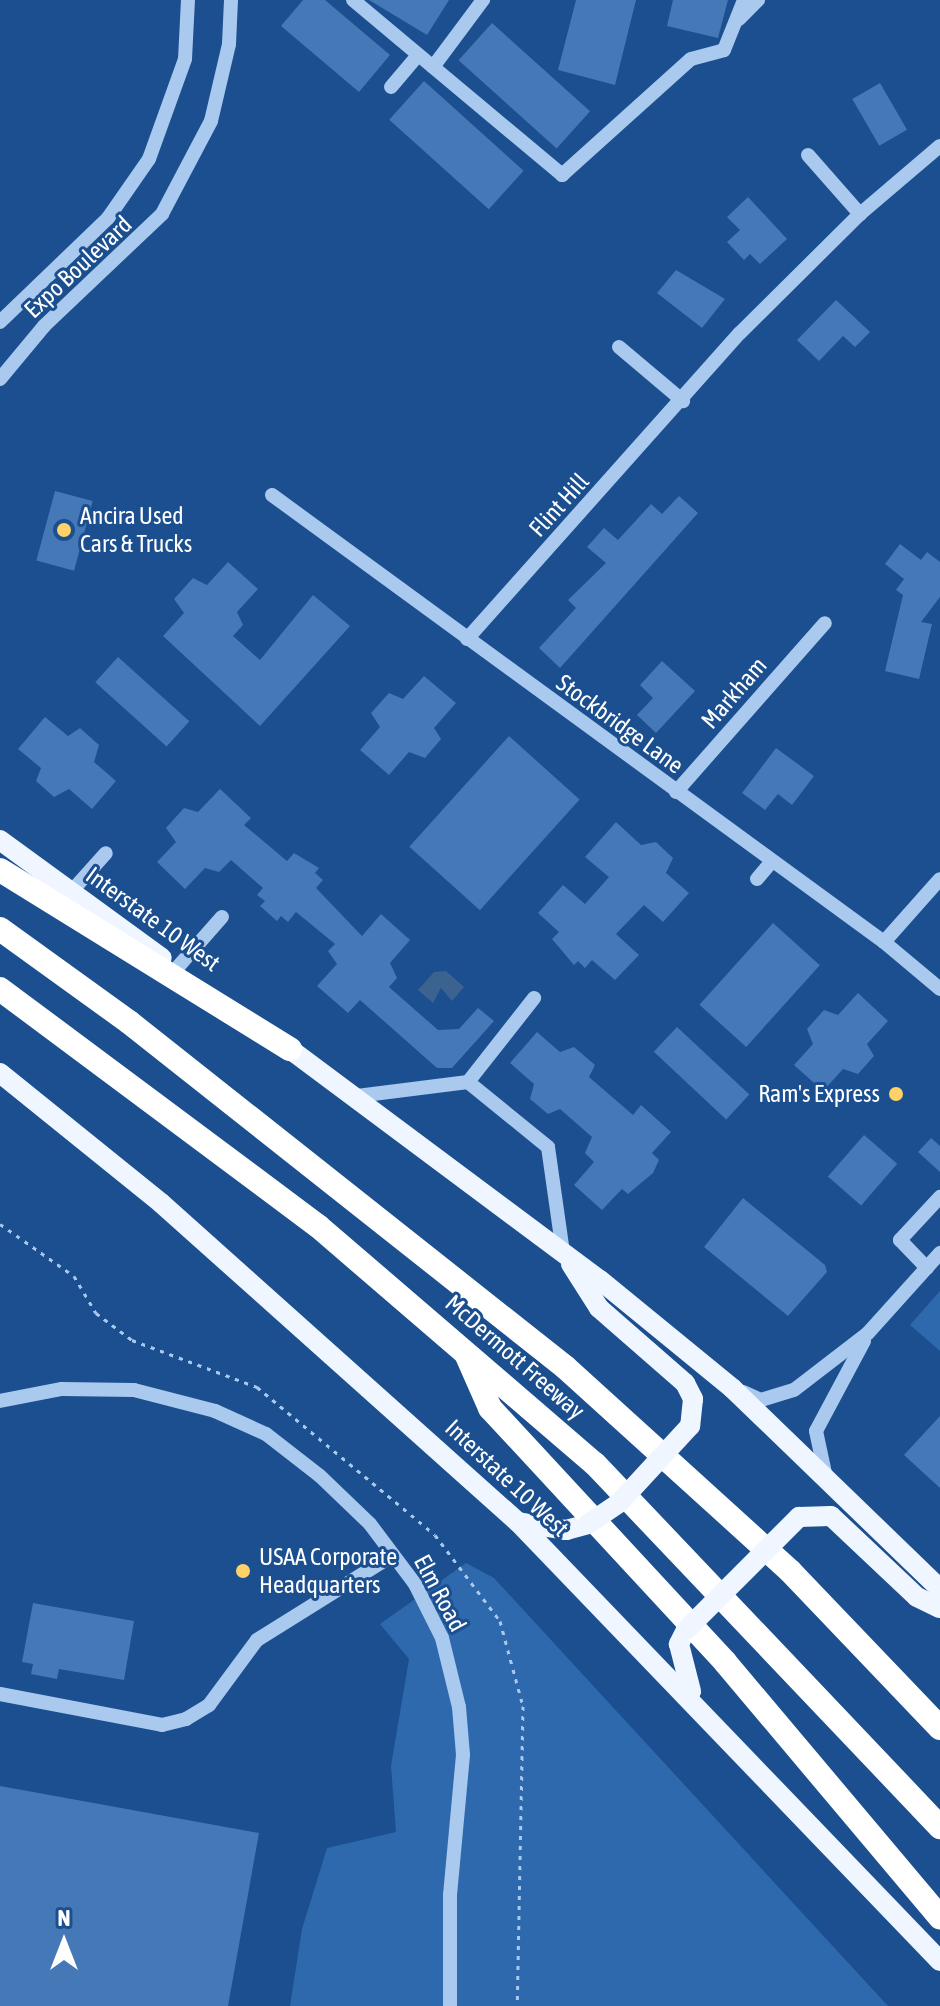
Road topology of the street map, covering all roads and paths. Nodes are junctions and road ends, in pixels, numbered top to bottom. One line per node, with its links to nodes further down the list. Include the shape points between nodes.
1 (188, 0): 14 (street, Expo Boulevard, via 185,59 149,159 108,218)
2 (231, 0): 16 (street, Expo Boulevard, via 225,70 211,121 162,214 44,326)
3 (353, 0): 8 (street)
4 (483, 0): 9 (street)
5 (744, 0): 7 (street)
6 (758, 0): 7 (street)
7 (739, 20): 9 (street, via 724,50 691,59 562,175)
8 (418, 55): 9 (street); 10 (street)
9 (433, 67)
10 (391, 87)
11 (940, 146): 13 (street, Flint Hill)
12 (808, 155): 13 (street)
13 (860, 214): 17 (street, Flint Hill, via 740,333)
14 (0, 322)
15 (619, 347): 17 (street)
16 (0, 379)
17 (683, 401): 20 (street, Flint Hill)
18 (272, 495): 20 (street, Stockbridge Lane)
19 (825, 623): 21 (street, Markham)
20 (467, 639): 21 (street, Stockbridge Lane)
21 (676, 792): 24 (street, Stockbridge Lane)
22 (0, 840): 28 (main road, Interstate 10 West)
23 (106, 853): 28 (street)
24 (772, 861): 26 (street); 31 (street, Stockbridge Lane)
25 (0, 870): 36 (highway)
26 (757, 879)
27 (940, 879): 31 (street)
28 (71, 892): 32 (main road, Interstate 10 West)
29 (222, 917): 32 (street)
30 (0, 929): 55 (highway, McDermott Freeway, via 129,1022 565,1367 790,1571)
31 (884, 942): 34 (street, Stockbridge Lane)
32 (177, 968): 36 (main road, Interstate 10 West)
33 (0, 989): 45 (highway, McDermott Freeway, via 318,1226)
34 (940, 989)
35 (534, 998): 38 (street)
36 (290, 1049): 39 (main road, Interstate 10 West)
37 (6, 1081): 49 (main road, Interstate 10 West, via 161,1203)
38 (468, 1082): 39 (street); 41 (street, via 548,1147)
39 (357, 1096): 41 (main road, Interstate 10 West)
40 (940, 1197): 43 (street, via 900,1240)
41 (563, 1252): 46 (main road, Interstate 10 West); 49 (main road, bridge, via 599,1308 685,1383 693,1399 690,1426 619,1503 588,1524 566,1530)
42 (940, 1253): 43 (street)
43 (927, 1268): 44 (street)
44 (868, 1333): 46 (street, via 779,1398 761,1400); 48 (street, via 816,1431)
45 (462, 1346): 56 (highway, McDermott Freeway, via 674,1540); 57 (highway, via 490,1408 725,1662)
46 (732, 1388): 48 (main road, Interstate 10 West)
47 (0, 1401): 50 (street, Elm Road, via 62,1389 134,1390 215,1411 266,1434 320,1476)
48 (825, 1473): 51 (main road, Interstate 10 West)
49 (518, 1522): 54 (main road, Interstate 10 West)
50 (393, 1555): 53 (street, via 257,1640 209,1705 186,1719 162,1725); 59 (street, Elm Road, via 442,1638 459,1707 463,1755 450,1895)
51 (940, 1589)
52 (940, 1608): 54 (main road, bridge, via 917,1597 831,1516 799,1517 686,1630 679,1644)
53 (0, 1694)
54 (693, 1698): 58 (main road, Interstate 10 West)
55 (940, 1728)
56 (940, 1827)
57 (940, 1917)
58 (940, 1961)
59 (450, 2006)

